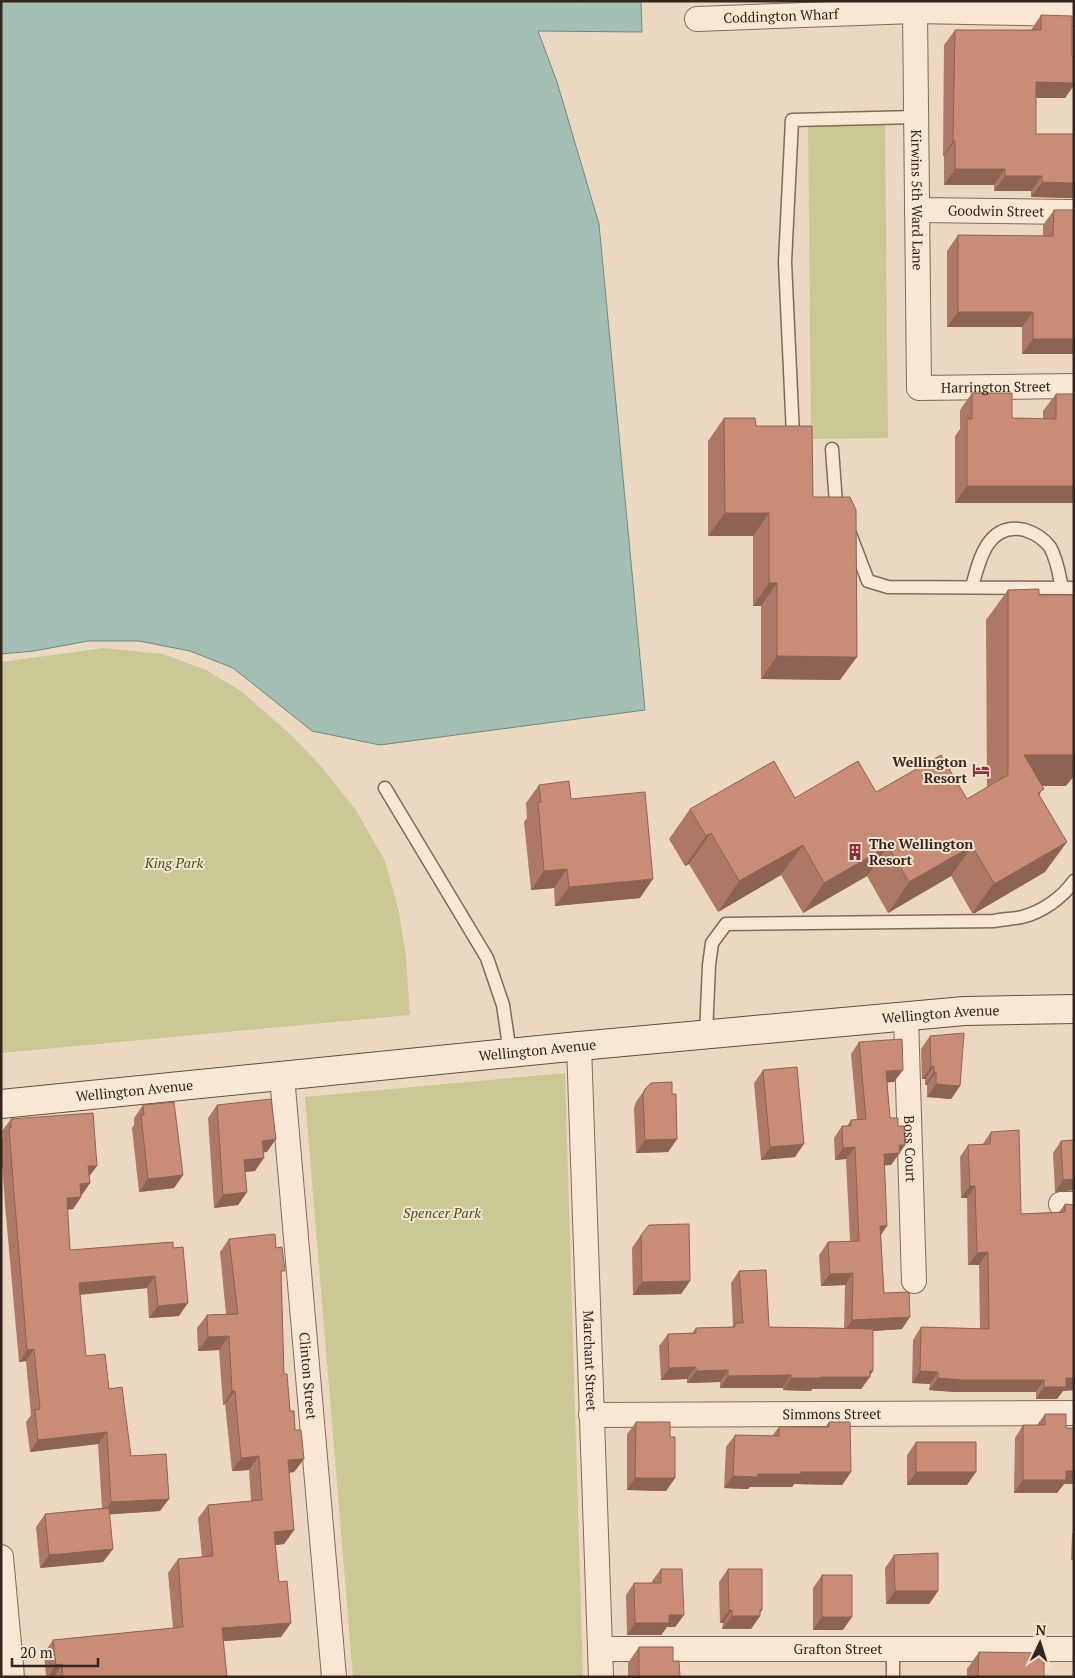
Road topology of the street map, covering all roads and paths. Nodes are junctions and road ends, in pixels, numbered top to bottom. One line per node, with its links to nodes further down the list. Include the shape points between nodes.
1 (928, 8): 2 (street, Coddington Wharf); 3 (street, Coddington Wharf); 4 (street, Kirwins 5th Ward Lane)
2 (1074, 14)
3 (697, 19)
4 (916, 116): 5 (street, Kirwins 5th Ward Lane); 9 (lane, via 792,120 785,262 793,435)
5 (917, 210): 6 (street, Goodwin Street); 8 (street, Kirwins 5th Ward Lane)
6 (1074, 212)
7 (1074, 386): 8 (street, Harrington Street)
8 (918, 388)
9 (775, 434)
10 (832, 449): 11 (lane, via 836,504 868,581 888,587)
11 (972, 587): 12 (lane); 12 (lane, via 986,545 997,532 1016,528 1034,533 1049,546)
12 (1068, 588)
13 (385, 788): 19 (lane, via 487,958 503,1005)
14 (1074, 881): 17 (lane, via 1048,905 1022,917 994,921 726,924 712,943)
15 (1074, 1009): 16 (main road, Wellington Avenue, via 964,1011)
16 (906, 1017): 17 (main road, Wellington Avenue); 22 (street, Boss Court)
17 (706, 1034): 18 (main road, Wellington Avenue)
18 (579, 1046): 19 (main road, Wellington Avenue); 24 (street, Marchant Street)
19 (510, 1053): 20 (main road, Wellington Avenue)
20 (282, 1076): 21 (main road, Wellington Avenue); 30 (street, Clinton Street)
21 (1, 1104)
22 (914, 1281)
23 (1074, 1413): 24 (street, Simmons Street)
24 (592, 1414): 26 (street, Marchant Street)
25 (1, 1557): 29 (street)
26 (600, 1649): 27 (street, Grafton Street); 31 (street, Marchant Street)
27 (893, 1649): 28 (street, Grafton Street); 32 (lane)
28 (1074, 1649)
29 (12, 1677)
30 (334, 1677)
31 (601, 1677)
32 (893, 1677)

